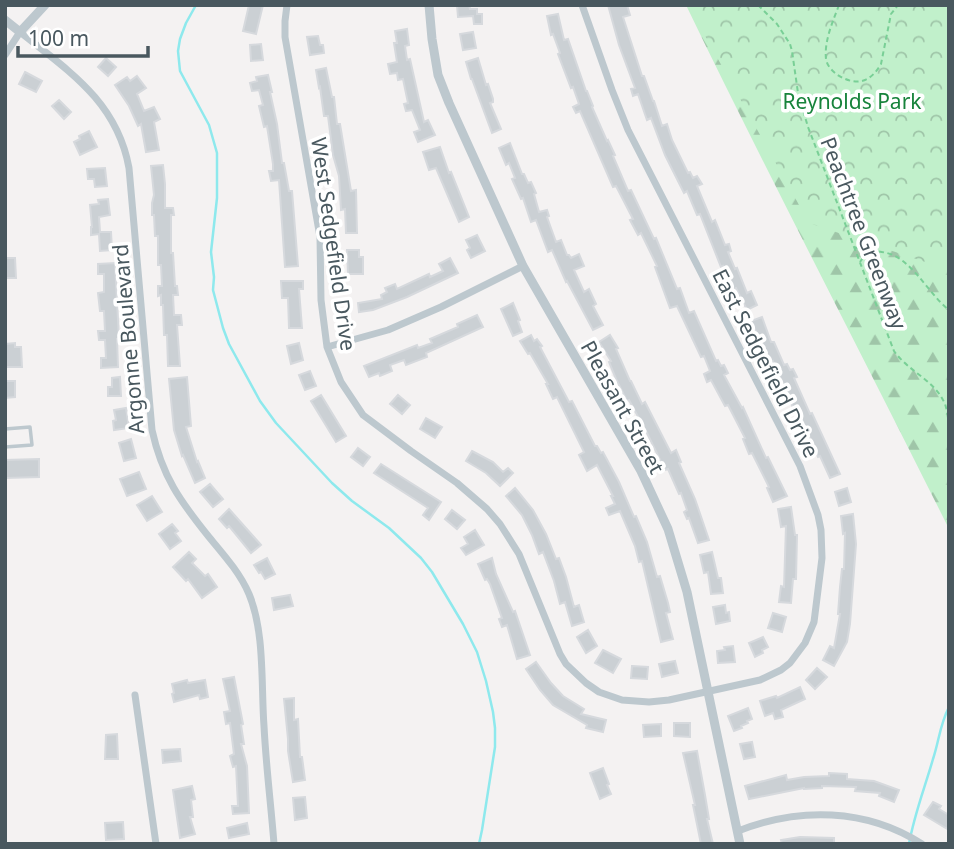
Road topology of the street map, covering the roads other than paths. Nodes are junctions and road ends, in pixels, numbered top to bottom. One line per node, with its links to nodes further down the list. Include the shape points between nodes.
1 (46, 5): 6 (street)
2 (287, 5): 9 (street, West Sedgefield Drive, via 286,48 320,237)
3 (429, 5): 8 (street, Pleasant Street, via 438,75)
4 (582, 5): 12 (street, East Sedgefield Drive, via 628,130 800,466 821,530 814,622 798,654 760,680)
5 (5, 20): 6 (street, Argonne Boulevard)
6 (20, 32): 7 (street); 16 (street, Argonne Boulevard, via 98,100 126,153 156,449 170,482 241,578 254,607)
7 (5, 55)
8 (523, 266): 9 (street, via 388,330); 12 (street, Pleasant Street, via 668,529)
9 (327, 347): 12 (street, West Sedgefield Drive, via 341,382 363,415 457,483 500,524 519,554 560,654 577,676 599,692 633,702 669,701)
10 (5, 429): 11 (lane, via 30,427 32,445)
11 (5, 447)
12 (708, 692): 14 (street, Pleasant Street)
13 (135, 695): 15 (street)
14 (738, 831): 17 (street, Pleasant Street); 18 (street, via 768,821 843,815 878,822)
15 (156, 844)
16 (274, 844)
17 (740, 844)
18 (922, 844)

